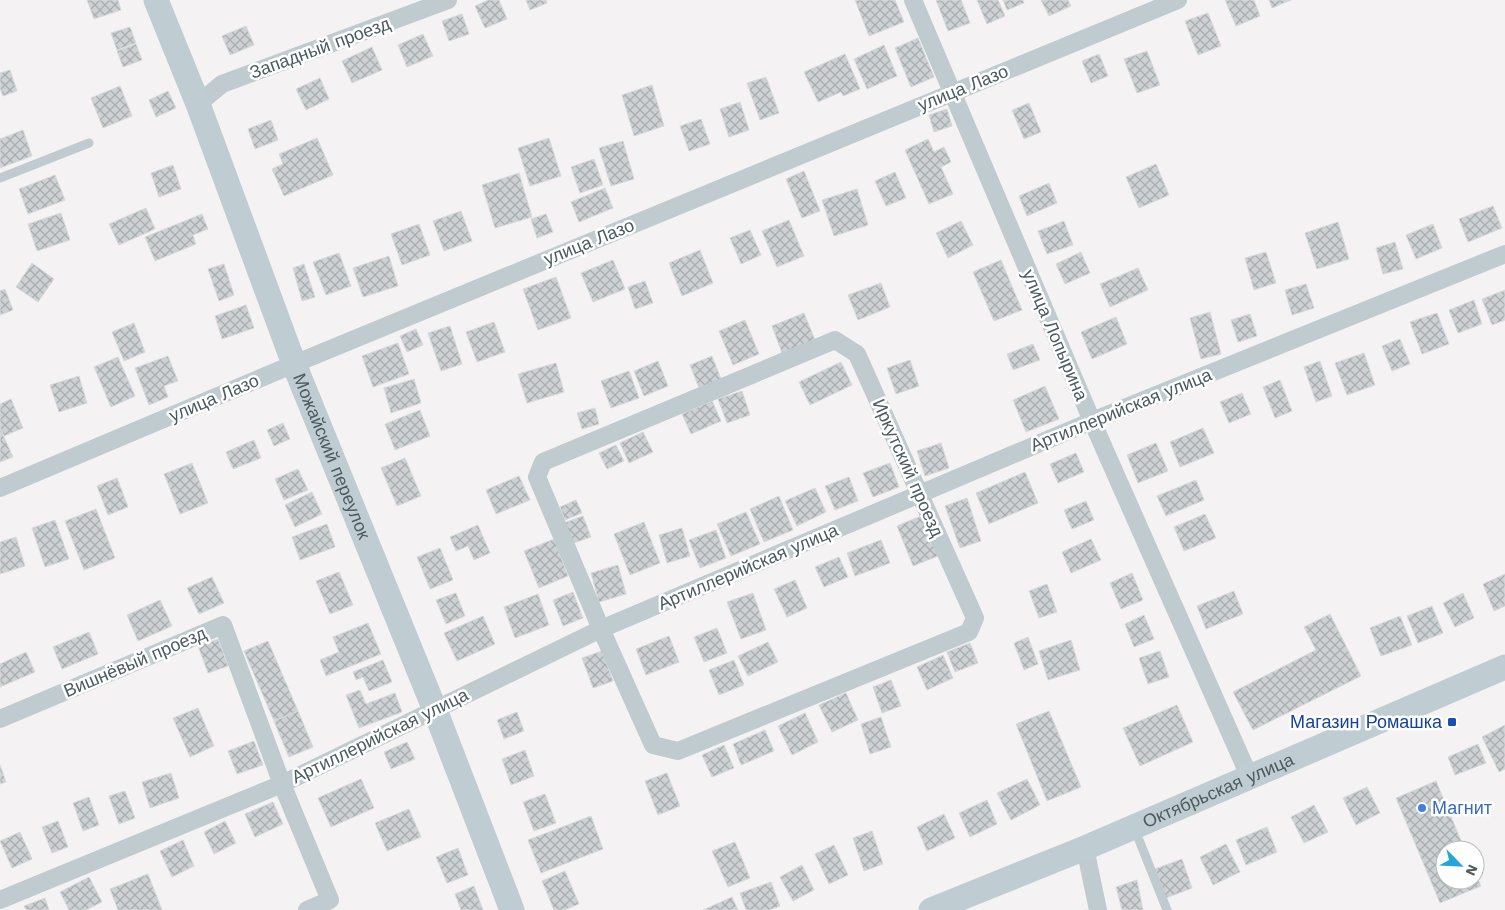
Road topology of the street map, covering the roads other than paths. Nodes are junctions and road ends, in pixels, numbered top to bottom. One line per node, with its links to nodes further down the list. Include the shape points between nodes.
1 (156, 0): 7 (street, Можайский переулок)
2 (448, 0): 5 (street, Западный проезд)
3 (913, 0): 6 (street, улица Лопырина)
4 (1178, 0): 6 (street, улица Лазо)
5 (425, 4): 7 (street, Западный проезд, via 222,84)
6 (951, 93): 11 (street, улица Лазо); 12 (street, улица Лопырина)
7 (198, 104): 11 (street, Можайский переулок)
8 (89, 143): 9 (lane)
9 (0, 178)
10 (1505, 254): 12 (street, Артиллерийская улица)
11 (294, 364): 13 (street, улица Лазо); 17 (street, Можайский переулок)
12 (1092, 421): 14 (street, Артиллерийская улица); 19 (street, улица Лопырина)
13 (0, 488)
14 (920, 495): 15 (street, Артиллерийская улица); 15 (street, Иркутский проезд, via 976,618 969,632 678,751 653,745); 15 (street, Иркутский проезд, via 857,354 835,340 698,397 543,462 537,477)
15 (601, 628): 17 (street, Артиллерийская улица)
16 (1505, 667): 19 (street, Октябрьская улица)
17 (435, 710): 20 (street, Артиллерийская улица); 25 (street, Можайский переулок)
18 (0, 719): 20 (street, Вишнёвый проезд, via 223,625)
19 (1250, 778): 21 (street, Октябрьская улица)
20 (282, 784): 23 (street, Артиллерийская улица); 24 (street, Вишнёвый проезд, via 330,900)
21 (1134, 827): 22 (street, Октябрьская улица); 28 (lane)
22 (1085, 848): 26 (street, Октябрьская улица); 27 (street)
23 (0, 900)
24 (307, 910)
25 (512, 910)
26 (931, 910)
27 (1098, 910)
28 (1167, 910)

